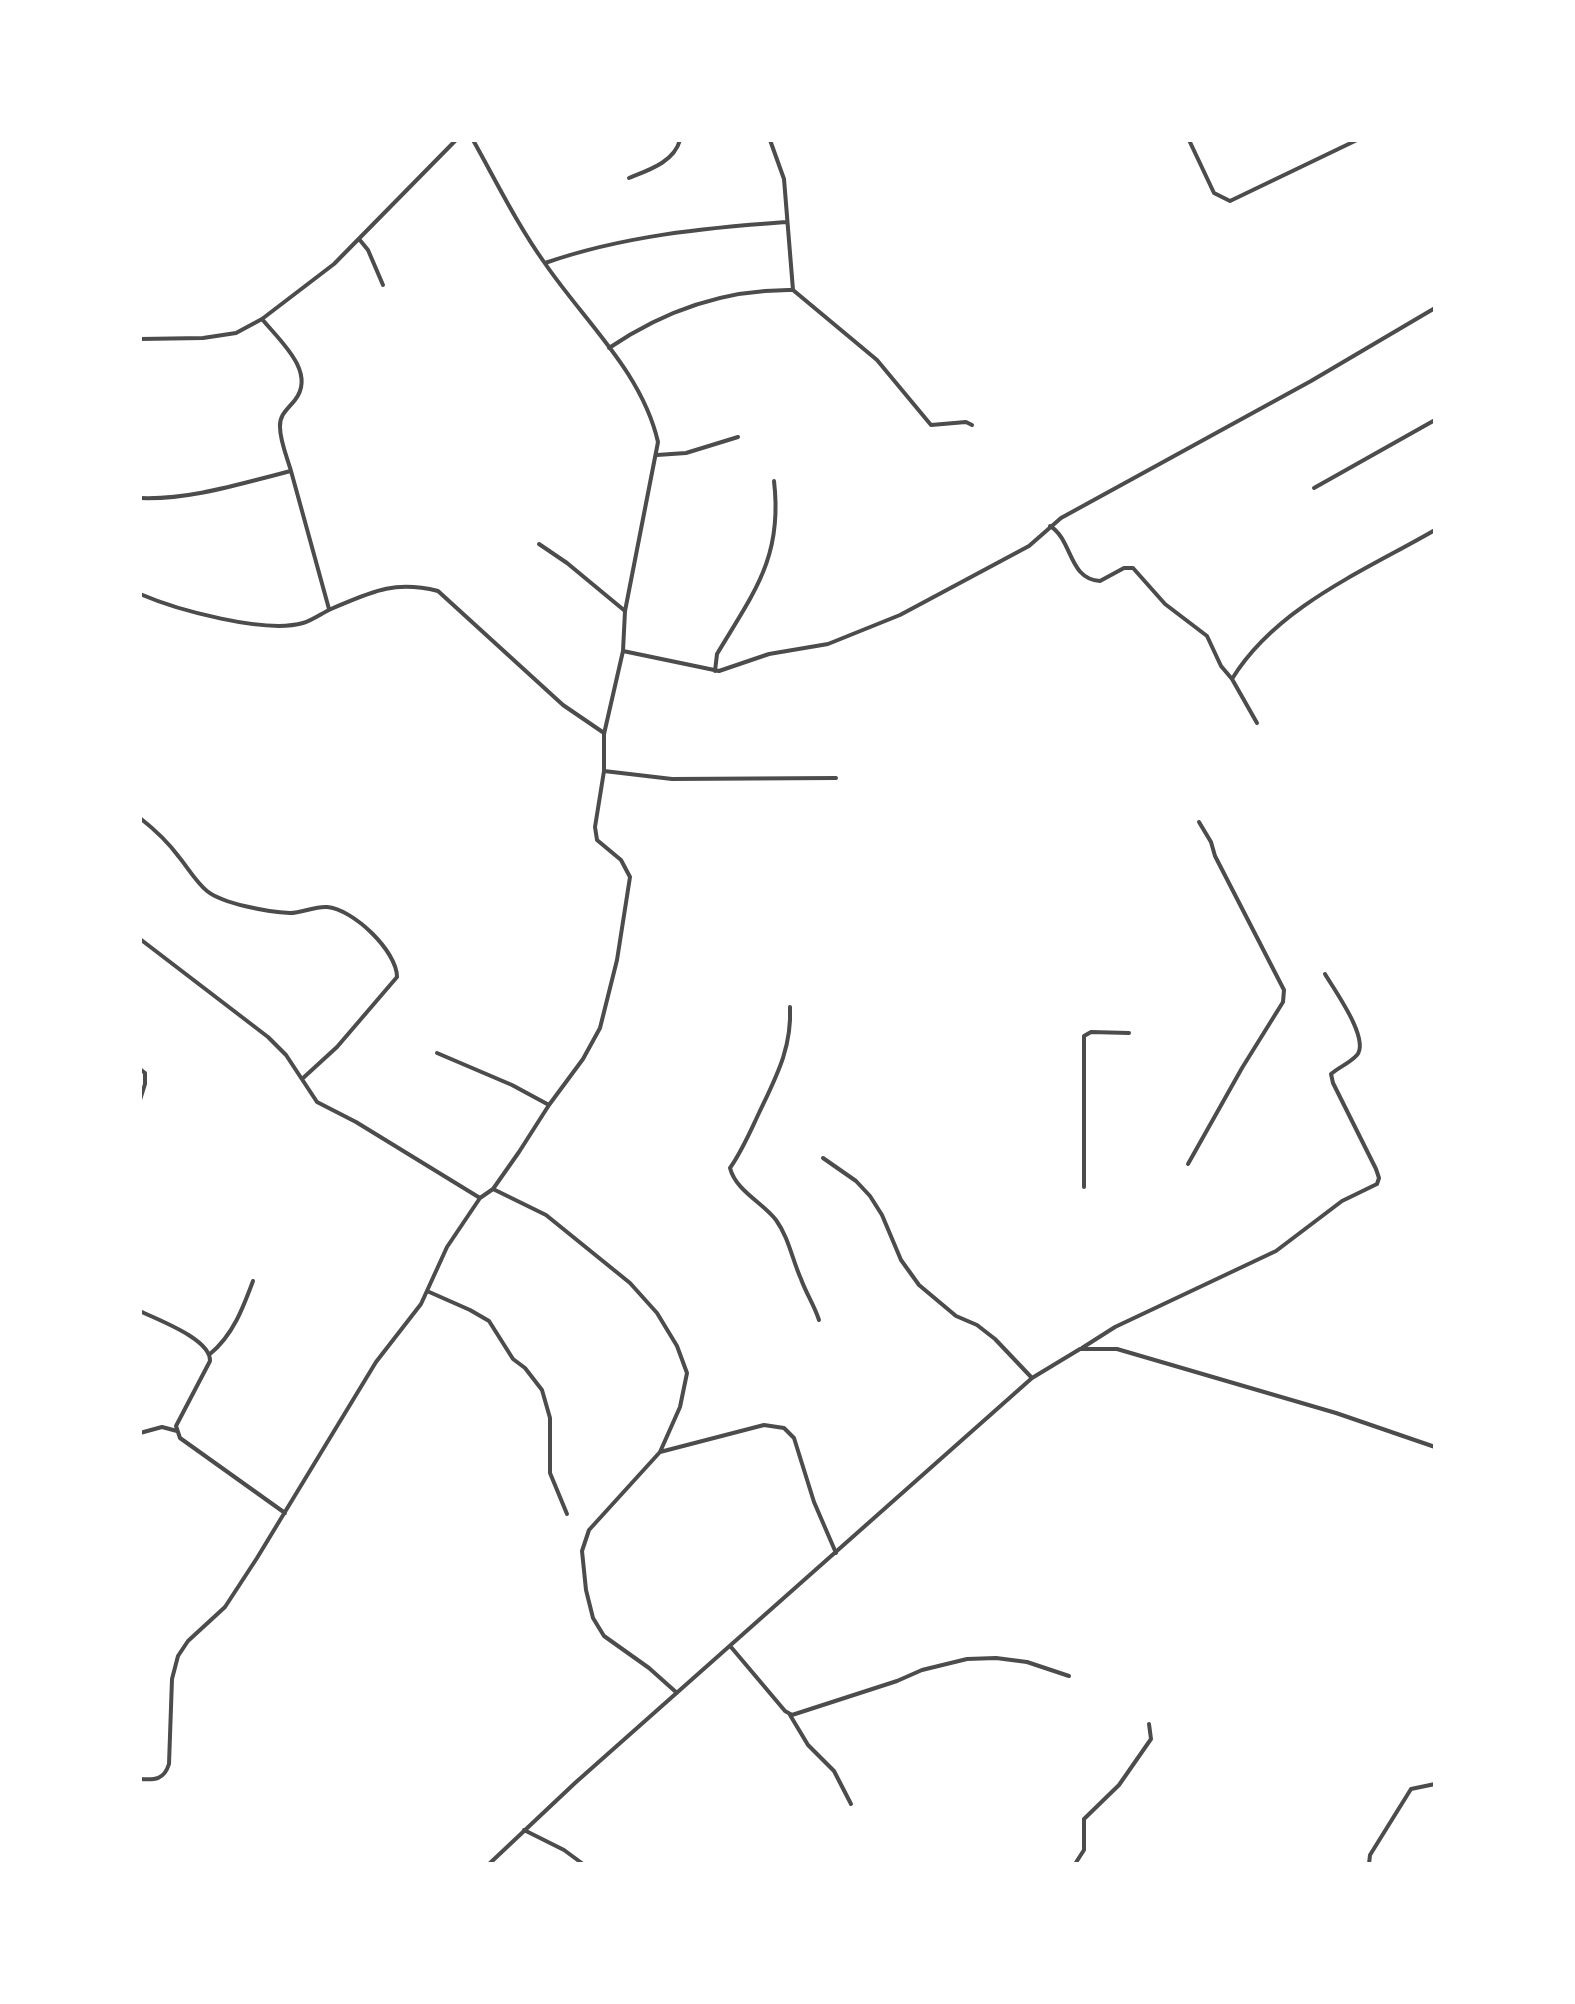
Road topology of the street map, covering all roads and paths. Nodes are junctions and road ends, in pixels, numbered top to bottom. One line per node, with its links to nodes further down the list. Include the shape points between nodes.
1 (456, 140): 9 (street)
2 (473, 140): 10 (street)
3 (680, 140): 7 (street, via 669,158)
4 (770, 140): 8 (street, via 784,179)
5 (1189, 140): 6 (street, via 1214,193 1230,201)
6 (1357, 140)
7 (629, 178)
8 (786, 222): 10 (street, via 631,239); 12 (street)
9 (359, 239): 11 (street); 14 (street)
10 (545, 264): 16 (street)
11 (383, 285)
12 (793, 290): 16 (street, via 732,293 687,307); 18 (street, via 877,360 931,425)
13 (1435, 308): 25 (street)
14 (262, 319): 15 (street, via 236,333); 21 (street, via 293,357 303,383 279,426)
15 (140, 339)
16 (609, 348): 20 (street, via 647,406)
17 (1435, 420): 23 (street)
18 (972, 425)
19 (738, 437): 20 (street, via 686,453)
20 (657, 455): 30 (street)
21 (291, 471): 24 (street, via 194,494); 29 (street)
22 (774, 481): 32 (street, via 775,530 768,565 717,654)
23 (1314, 488)
24 (140, 498)
25 (1050, 526): 32 (street, via 1029,546 900,615 828,644); 33 (street, via 1087,578 1100,581 1133,568 1165,604 1207,636)
26 (1435, 530): 33 (street, via 1290,617 1246,655)
27 (539, 544): 30 (street)
28 (140, 594): 29 (street, via 165,605 273,626 303,623)
29 (329, 610): 35 (street, via 391,587 438,591 563,705)
30 (625, 611): 31 (street)
31 (623, 651): 32 (street); 35 (street)
32 (715, 671)
33 (1232, 679): 34 (street)
34 (1257, 723)
35 (604, 734): 36 (street)
36 (604, 771): 37 (street, via 672,779); 48 (street, via 597,840 621,860 630,877 600,1028)
37 (836, 778)
38 (140, 818): 46 (street, via 207,891 271,910 292,913 326,906 342,911 377,938 393,959 397,977)
39 (1199, 822): 50 (street, via 1284,990 1283,1002)
40 (140, 939): 46 (street, via 268,1037)
41 (1325, 974): 58 (street, via 1362,1044 1358,1054 1331,1074 1376,1169 1377,1184 1342,1201 1276,1251)
42 (790, 1007): 57 (street, via 790,1036 781,1067 730,1168 739,1185 775,1220)
43 (1129, 1033): 51 (street, via 1084,1036)
44 (437, 1053): 48 (street)
45 (140, 1069): 47 (street, via 145,1073)
46 (302, 1079): 53 (street, via 317,1102)
47 (140, 1100)
48 (549, 1105): 52 (street)
49 (823, 1158): 60 (street, via 870,1196 919,1285 995,1339)
50 (1188, 1164)
51 (1084, 1187)
52 (493, 1189): 53 (street); 64 (street, via 546,1215 630,1283 657,1313 687,1373 680,1407)
53 (480, 1198): 55 (street, via 447,1247)
54 (253, 1281): 59 (street, via 233,1328)
55 (427, 1291): 65 (street, via 376,1362); 66 (street, via 489,1321 513,1359 542,1390 550,1418 550,1473)
56 (140, 1311): 59 (street, via 203,1343)
57 (819, 1320)
58 (1080, 1349): 60 (street); 63 (street, via 1117,1349)
59 (210, 1354): 61 (street)
60 (1032, 1378): 67 (street)
61 (177, 1431): 62 (street, via 162,1427); 65 (street)
62 (140, 1433)
63 (1435, 1447)
64 (660, 1452): 67 (street, via 764,1425 784,1428 794,1438); 70 (street, via 589,1530 582,1551 593,1618 604,1636)
65 (285, 1513): 73 (street, via 225,1607 178,1656 166,1774)
66 (567, 1514)
67 (836, 1553): 68 (street)
68 (731, 1647): 70 (street); 71 (street)
69 (1069, 1676): 71 (street, via 1027,1662 967,1659)
70 (677, 1693): 76 (street)
71 (789, 1713): 75 (street, via 808,1745 834,1771)
72 (1149, 1724): 79 (street, via 1151,1739 1135,1764 1084,1819 1084,1850)
73 (140, 1779)
74 (1435, 1784): 80 (street, via 1411,1789)
75 (851, 1804)
76 (524, 1830): 77 (street); 78 (street)
77 (489, 1864)
78 (583, 1864)
79 (1075, 1864)
80 (1369, 1864)

